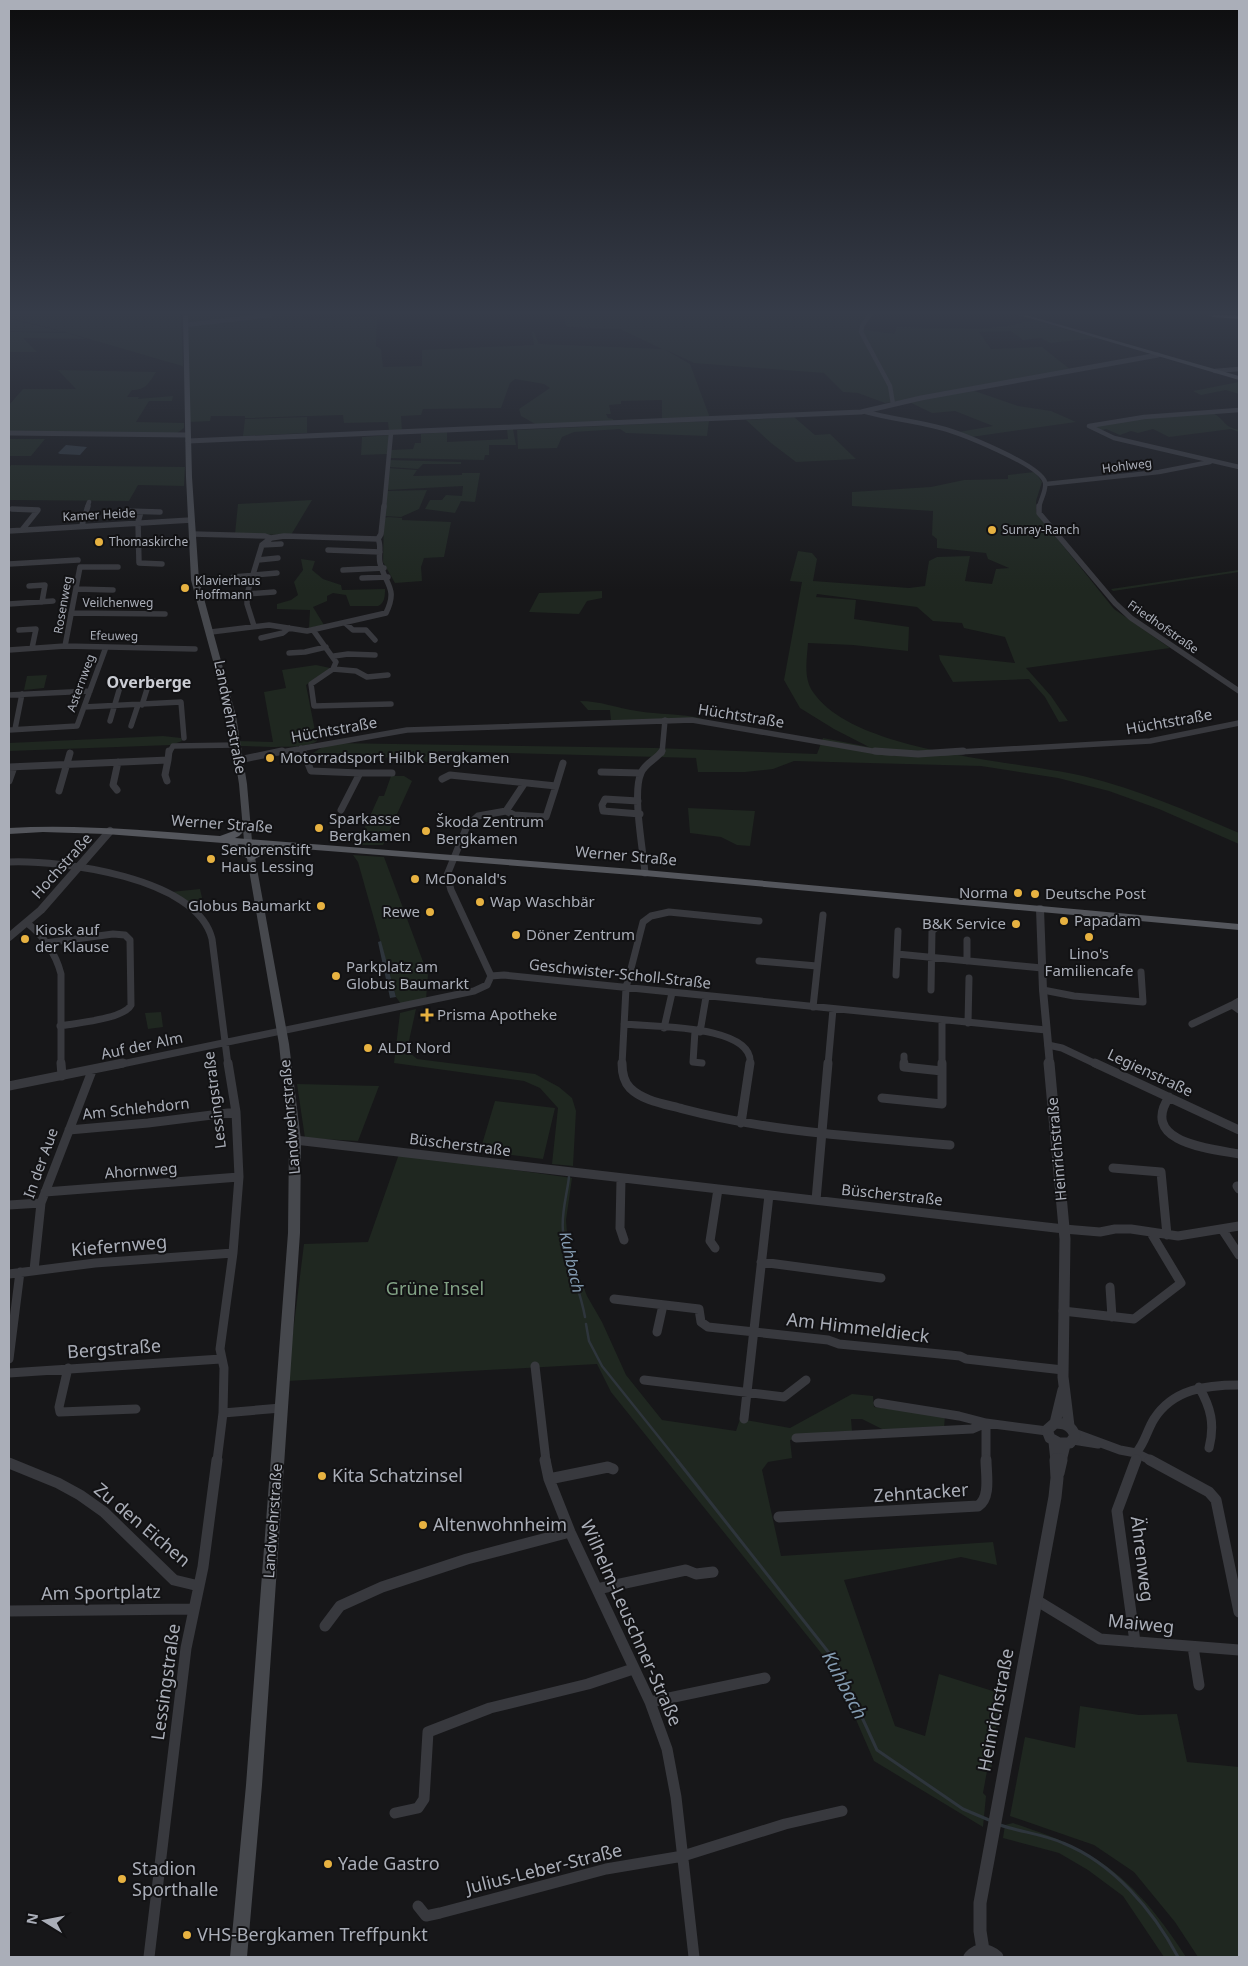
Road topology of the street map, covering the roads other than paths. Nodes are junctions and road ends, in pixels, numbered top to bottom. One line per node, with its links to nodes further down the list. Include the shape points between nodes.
1 (187, 407): 7 (main road, Landwehrstraße)
2 (884, 407): 4 (street)
3 (1239, 410): 8 (street, via 1144,417 1089,426 1114,438)
4 (866, 412): 6 (street); 10 (street, via 953,431 1031,467)
5 (9, 433): 7 (street)
6 (391, 433): 7 (street); 23 (street)
7 (188, 438): 16 (main road, Landwehrstraße)
8 (1210, 462): 9 (street); 10 (street, Hohlweg, via 1159,472)
9 (1239, 467)
10 (1046, 484): 73 (street, Friedhofstraße, via 1039,513 1115,603 1130,618)
11 (89, 502): 18 (street)
12 (12, 510): 19 (street, via 38,510)
13 (126, 512): 14 (street)
14 (141, 512): 15 (street); 17 (street)
15 (160, 512)
16 (191, 520): 17 (street, Kamer Heide); 21 (main road, Landwehrstraße)
17 (138, 522): 18 (street, Kamer Heide); 32 (street, via 139,564)
18 (82, 525): 19 (street, Kamer Heide)
19 (22, 530): 20 (street, Kamer Heide)
20 (9, 531)
21 (193, 534): 22 (street); 56 (main road, Landwehrstraße, via 195,580)
22 (271, 538): 23 (street); 25 (street)
23 (378, 539): 27 (street)
24 (281, 544): 25 (street)
25 (262, 545): 30 (street)
26 (328, 550): 27 (street)
27 (380, 552): 34 (street)
28 (278, 558): 30 (street)
29 (78, 560): 31 (street)
30 (258, 560): 37 (street)
31 (9, 564)
32 (162, 564)
33 (118, 568): 42 (street, Rosenweg, via 80,567)
34 (384, 568): 35 (street); 40 (street)
35 (343, 570)
36 (276, 573): 37 (street)
37 (253, 576): 38 (street); 45 (street)
38 (233, 577)
39 (362, 578): 40 (street)
40 (388, 578): 51 (street, via 393,597 386,613)
41 (29, 586): 47 (street, via 45,585)
42 (76, 589): 43 (street); 49 (street, Rosenweg)
43 (113, 590)
44 (274, 592): 45 (street)
45 (247, 594): 52 (street)
46 (53, 601): 47 (street)
47 (42, 602): 48 (street)
48 (9, 604)
49 (71, 613): 50 (street, Veilchenweg); 59 (street, Rosenweg)
50 (164, 614)
51 (345, 623): 55 (street); 58 (street, via 353,630 366,630)
52 (254, 626): 53 (street); 56 (street)
53 (288, 628): 55 (street); 57 (street)
54 (19, 630): 62 (street, via 36,629)
55 (313, 630): 60 (street)
56 (211, 632): 86 (main road, Landwehrstraße)
57 (261, 638)
58 (375, 640)
59 (66, 646): 61 (street, Efeuweg); 62 (street, Efeuweg)
60 (326, 646): 65 (street); 67 (street)
61 (106, 647): 63 (street, Efeuweg); 72 (street, Asternweg)
62 (32, 648): 64 (street, Efeuweg)
63 (195, 649)
64 (9, 650)
65 (288, 653)
66 (375, 655): 67 (street)
67 (334, 656): 68 (street)
68 (333, 668): 69 (street, via 356,671 367,677); 76 (street, via 311,684 314,706)
69 (388, 675)
70 (154, 680): 77 (street)
71 (120, 687): 78 (street)
72 (90, 691): 74 (street); 79 (street, Asternweg)
73 (1239, 691)
74 (22, 694): 75 (street); 84 (street)
75 (9, 695)
76 (390, 704)
77 (140, 705): 78 (street); 83 (street); 85 (street, via 181,702)
78 (115, 706): 79 (street); 81 (street)
79 (84, 707): 84 (street, Asternweg, via 77,726)
80 (665, 720): 82 (street, Hüchtstraße, via 707,722 878,752 918,754 1150,741); 87 (street, Hüchtstraße, via 407,730); 98 (street, via 662,753)
81 (110, 721)
82 (1239, 723)
83 (131, 726)
84 (12, 729)
85 (184, 738)
86 (236, 745): 89 (street, via 173,746); 90 (main road, Landwehrstraße)
87 (301, 748): 90 (street, Hüchtstraße); 96 (street, via 311,771)
88 (70, 753): 92 (street)
89 (168, 760): 91 (street); 101 (street)
90 (239, 760): 110 (main road, Landwehrstraße)
91 (118, 762): 92 (street); 104 (street, via 113,785)
92 (66, 764): 94 (street); 105 (street)
93 (563, 764): 103 (street)
94 (11, 767): 100 (street)
95 (601, 772): 98 (street)
96 (360, 773): 97 (street); 107 (street)
97 (392, 773)
98 (640, 773): 106 (street)
99 (442, 780): 102 (street, via 450,775 516,780)
100 (9, 781)
101 (167, 781)
102 (524, 784): 103 (street); 108 (street, via 518,788 512,806)
103 (556, 786): 108 (street, via 546,817 514,815)
104 (117, 790)
105 (59, 791)
106 (638, 801): 109 (street); 109 (street, via 605,799 602,805 603,811)
107 (341, 810)
108 (506, 811): 116 (street, via 484,814 472,820)
109 (640, 814): 120 (street)
110 (246, 824): 113 (main road, via 235,834); 114 (main road, Landwehrstraße)
111 (9, 831): 112 (main road, Werner Straße)
112 (110, 831): 113 (main road, Werner Straße); 119 (street, Hochstraße)
113 (220, 839): 114 (main road, Werner Straße); 117 (main road, via 242,849)
114 (248, 841): 115 (main road, Werner Straße); 117 (main road, Landwehrstraße)
115 (279, 844): 116 (main road, Werner Straße); 117 (main road, via 263,849)
116 (454, 857): 120 (main road, Werner Straße); 139 (street, via 447,875 448,882)
117 (251, 858): 157 (main road, Landwehrstraße)
118 (9, 862): 119 (street, Lessingstraße)
119 (81, 866): 124 (street, Hochstraße); 159 (street, Lessingstraße, via 130,877 172,896 190,908 209,929 214,944)
120 (646, 873): 121 (main road, Werner Straße)
121 (1040, 909): 126 (main road, Werner Straße); 136 (street, Heinrichstraße)
122 (823, 914): 135 (street)
123 (759, 921): 141 (street, via 669,912 651,916 640,927)
124 (27, 923): 128 (street, Hochstraße); 130 (street)
125 (938, 926): 132 (street, via 932,931)
126 (1239, 927)
127 (898, 931): 131 (street)
128 (9, 937)
129 (967, 940): 134 (street)
130 (45, 943): 154 (street, via 61,974); 154 (street, via 113,934 125,935 130,940 129,1009 118,1016)
131 (897, 954): 132 (street); 138 (street)
132 (932, 958): 134 (street); 142 (street)
133 (759, 961): 135 (street)
134 (967, 961): 136 (street)
135 (817, 966): 147 (street)
136 (1042, 968): 143 (street, Heinrichstraße)
137 (1141, 972): 143 (street, via 1143,1002)
138 (896, 975)
139 (491, 976): 141 (street, Geschwister-Scholl-Straße); 157 (street, via 487,985 474,991)
140 (969, 978): 151 (street)
141 (626, 988): 144 (street, Geschwister-Scholl-Straße); 152 (street)
142 (931, 990)
143 (1043, 990): 156 (street, Heinrichstraße)
144 (672, 993): 145 (street, Geschwister-Scholl-Straße); 155 (street)
145 (706, 997): 147 (street, Geschwister-Scholl-Straße); 158 (street)
146 (1235, 1003): 149 (street); 153 (street)
147 (813, 1008): 148 (street, Geschwister-Scholl-Straße)
148 (833, 1009): 150 (street, Geschwister-Scholl-Straße); 173 (street)
149 (1239, 1010)
150 (942, 1021): 151 (street, Geschwister-Scholl-Straße); 164 (street)
151 (968, 1023): 156 (street, Geschwister-Scholl-Straße)
152 (624, 1024): 155 (street); 170 (street, via 623,1075 630,1088 646,1098 668,1105)
153 (1192, 1024)
154 (60, 1026): 165 (street)
155 (664, 1028): 158 (street)
156 (1046, 1030): 160 (street, Heinrichstraße)
157 (281, 1032): 159 (street, Auf der Alm); 174 (main road, Landwehrstraße)
158 (697, 1032): 162 (street, via 693,1062); 170 (street, via 727,1035 748,1050 750,1063)
159 (225, 1043): 163 (street, Auf der Alm); 169 (street, Lessingstraße)
160 (1048, 1044): 167 (street, Legienstraße); 187 (street, Heinrichstraße)
161 (904, 1056): 164 (street, via 904,1071)
162 (702, 1063)
163 (92, 1070): 165 (street, Auf der Alm); 171 (street, In der Aue)
164 (942, 1071): 168 (street, via 942,1104)
165 (62, 1076): 166 (street, Auf der Alm)
166 (9, 1086)
167 (1169, 1097): 172 (street, Legienstraße); 176 (street, via 1164,1105 1163,1118 1172,1135 1193,1146)
168 (882, 1098)
169 (236, 1112): 171 (street, Am Schlehdorn); 178 (street, Lessingstraße)
170 (742, 1123): 173 (street)
171 (69, 1130): 181 (street, In der Aue)
172 (1239, 1130)
173 (822, 1133): 175 (street); 183 (street)
174 (295, 1140): 179 (street, Büscherstraße); 220 (main road, Landwehrstraße, via 294,1233)
175 (950, 1145)
176 (1239, 1154)
177 (1113, 1168): 190 (street, via 1161,1172)
178 (239, 1177): 181 (street, Ahornweg); 193 (street, Lessingstraße)
179 (621, 1179): 180 (street, Büscherstraße); 191 (street, via 620,1228)
180 (718, 1189): 182 (street, Büscherstraße); 192 (street, via 710,1241)
181 (45, 1192): 184 (street, In der Aue)
182 (769, 1195): 183 (street, Büscherstraße); 195 (street)
183 (816, 1200): 187 (street, Büscherstraße)
184 (41, 1203): 185 (street); 196 (street, In der Aue)
185 (9, 1205)
186 (1239, 1226): 188 (street, Büscherstraße)
187 (1064, 1229): 189 (street, Büscherstraße, via 1100,1232 1131,1229); 203 (street, Heinrichstraße)
188 (1222, 1229): 190 (street, Büscherstraße); 194 (street)
189 (1151, 1233): 190 (street, Büscherstraße); 204 (street, via 1181,1283 1134,1319)
190 (1167, 1235)
191 (624, 1240)
192 (715, 1248)
193 (233, 1253): 196 (street, Kiefernweg); 208 (street, Lessingstraße)
194 (1239, 1255)
195 (761, 1262): 199 (street); 206 (street)
196 (34, 1270): 197 (street, Kiefernweg)
197 (20, 1272): 198 (street, Kiefernweg); 207 (street)
198 (9, 1274)
199 (881, 1278)
200 (1110, 1287): 204 (street)
201 (614, 1299): 202 (street, Am Himmeldieck)
202 (663, 1305): 205 (street); 206 (street, Am Himmeldieck, via 699,1309 705,1327)
203 (1063, 1311): 204 (street); 211 (street, Heinrichstraße)
204 (1112, 1317)
205 (658, 1332)
206 (754, 1332): 211 (street, Am Himmeldieck); 218 (street)
207 (9, 1359)
208 (221, 1359): 210 (street, Bergstraße); 222 (street, Lessingstraße, via 224,1368)
209 (535, 1366): 234 (street, Wilhelm-Leuschner-Straße)
210 (68, 1368): 212 (street, Bergstraße); 221 (street, via 60,1412)
211 (1063, 1370): 217 (street, Heinrichstraße)
212 (9, 1373)
213 (644, 1380): 218 (street)
214 (806, 1380): 218 (street, via 784,1397)
215 (1239, 1385): 216 (street, Ährenweg)
216 (1199, 1387): 230 (street, via 1210,1405 1213,1431); 231 (street, Ährenweg, via 1179,1394 1164,1405 1143,1446)
217 (1063, 1390): 226 (street, Heinrichstraße); 228 (street, Heinrichstraße)
218 (746, 1392): 224 (street)
219 (878, 1404): 223 (street)
220 (281, 1408): 222 (street); 258 (main road, Landwehrstraße)
221 (136, 1409)
222 (223, 1413): 238 (street, Lessingstraße)
223 (959, 1416): 225 (street); 227 (street)
224 (744, 1418)
225 (986, 1423): 226 (street); 227 (street); 235 (street, Zehntacker, via 986,1495 978,1506)
226 (1051, 1427): 228 (street); 228 (street, via 1048,1435)
227 (958, 1430): 229 (street)
228 (1067, 1437): 231 (street); 240 (street, Heinrichstraße)
229 (796, 1438)
230 (1209, 1448)
231 (1136, 1453): 243 (street, via 1209,1492 1216,1500); 245 (street, Ährenweg, via 1136,1464 1117,1511)
232 (9, 1463): 238 (street, Zu den Eichen, via 80,1495 104,1512 174,1580)
233 (613, 1469): 234 (street, via 608,1467)
234 (549, 1480): 236 (street, Wilhelm-Leuschner-Straße)
235 (779, 1517)
236 (570, 1532): 239 (street, Wilhelm-Leuschner-Straße); 244 (street, via 467,1559 382,1587 340,1606)
237 (714, 1572): 239 (street, via 696,1574 686,1570)
238 (199, 1586): 241 (street, Lessingstraße)
239 (597, 1590): 248 (street, Wilhelm-Leuschner-Straße)
240 (1036, 1600): 245 (street, Maiweg, via 1100,1639); 256 (street, Heinrichstraße, via 980,1903)
241 (194, 1610): 242 (street, Am Sportplatz); 257 (street, Lessingstraße, via 182,1683)
242 (9, 1611)
243 (1239, 1612)
244 (325, 1626)
245 (1135, 1642): 246 (street, Maiweg)
246 (1192, 1647): 247 (street, Maiweg); 250 (street, Maiweg)
247 (1239, 1650)
248 (633, 1669): 251 (street, Wilhelm-Leuschner-Straße); 253 (street, via 613,1678 509,1702 428,1732 422,1803 418,1808)
249 (765, 1678): 251 (street)
250 (1199, 1685)
251 (650, 1702): 254 (street, Wilhelm-Leuschner-Straße, via 667,1749)
252 (842, 1811): 254 (street, via 778,1826)
253 (395, 1814)
254 (683, 1856): 255 (street, Julius-Leber-Straße, via 606,1869 426,1916); 259 (street, Wilhelm-Leuschner-Straße)
255 (418, 1906)
256 (977, 1954): 260 (street, Heinrichstraße, via 990,1952)
257 (150, 1957)
258 (239, 1957)
259 (694, 1957)
260 (997, 1957)

